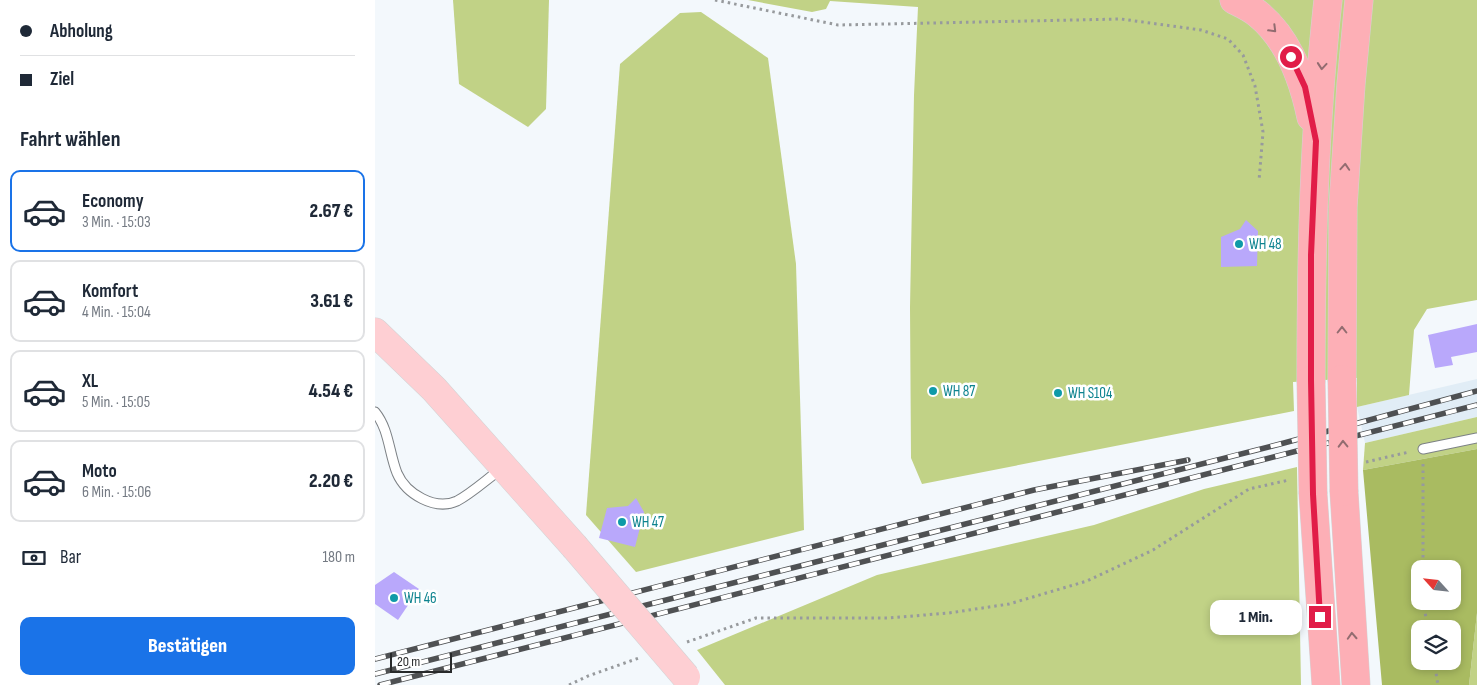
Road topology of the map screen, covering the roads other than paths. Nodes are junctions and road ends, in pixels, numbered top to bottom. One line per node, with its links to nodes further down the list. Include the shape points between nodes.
1 (1234, 0): 4 (highway, one-way to 4, via 1257,13 1279,35 1305,87)
2 (1328, 0): 4 (highway, one-way to 4)
3 (1359, 0): 12 (highway, one-way to 3, bridge, via 1344,492 1342,379 1343,207)
4 (1316, 141): 11 (highway, bridge, via 1311,255 1311,380 1305,486)
5 (375, 332): 9 (main road, via 434,389)
6 (375, 412): 9 (lane, via 389,440 398,474 415,496 435,503 456,501)
7 (1477, 438): 8 (lane)
8 (1423, 449)
9 (505, 466): 10 (main road, bridge)
10 (690, 681)
11 (1326, 685)
12 (1356, 685)

